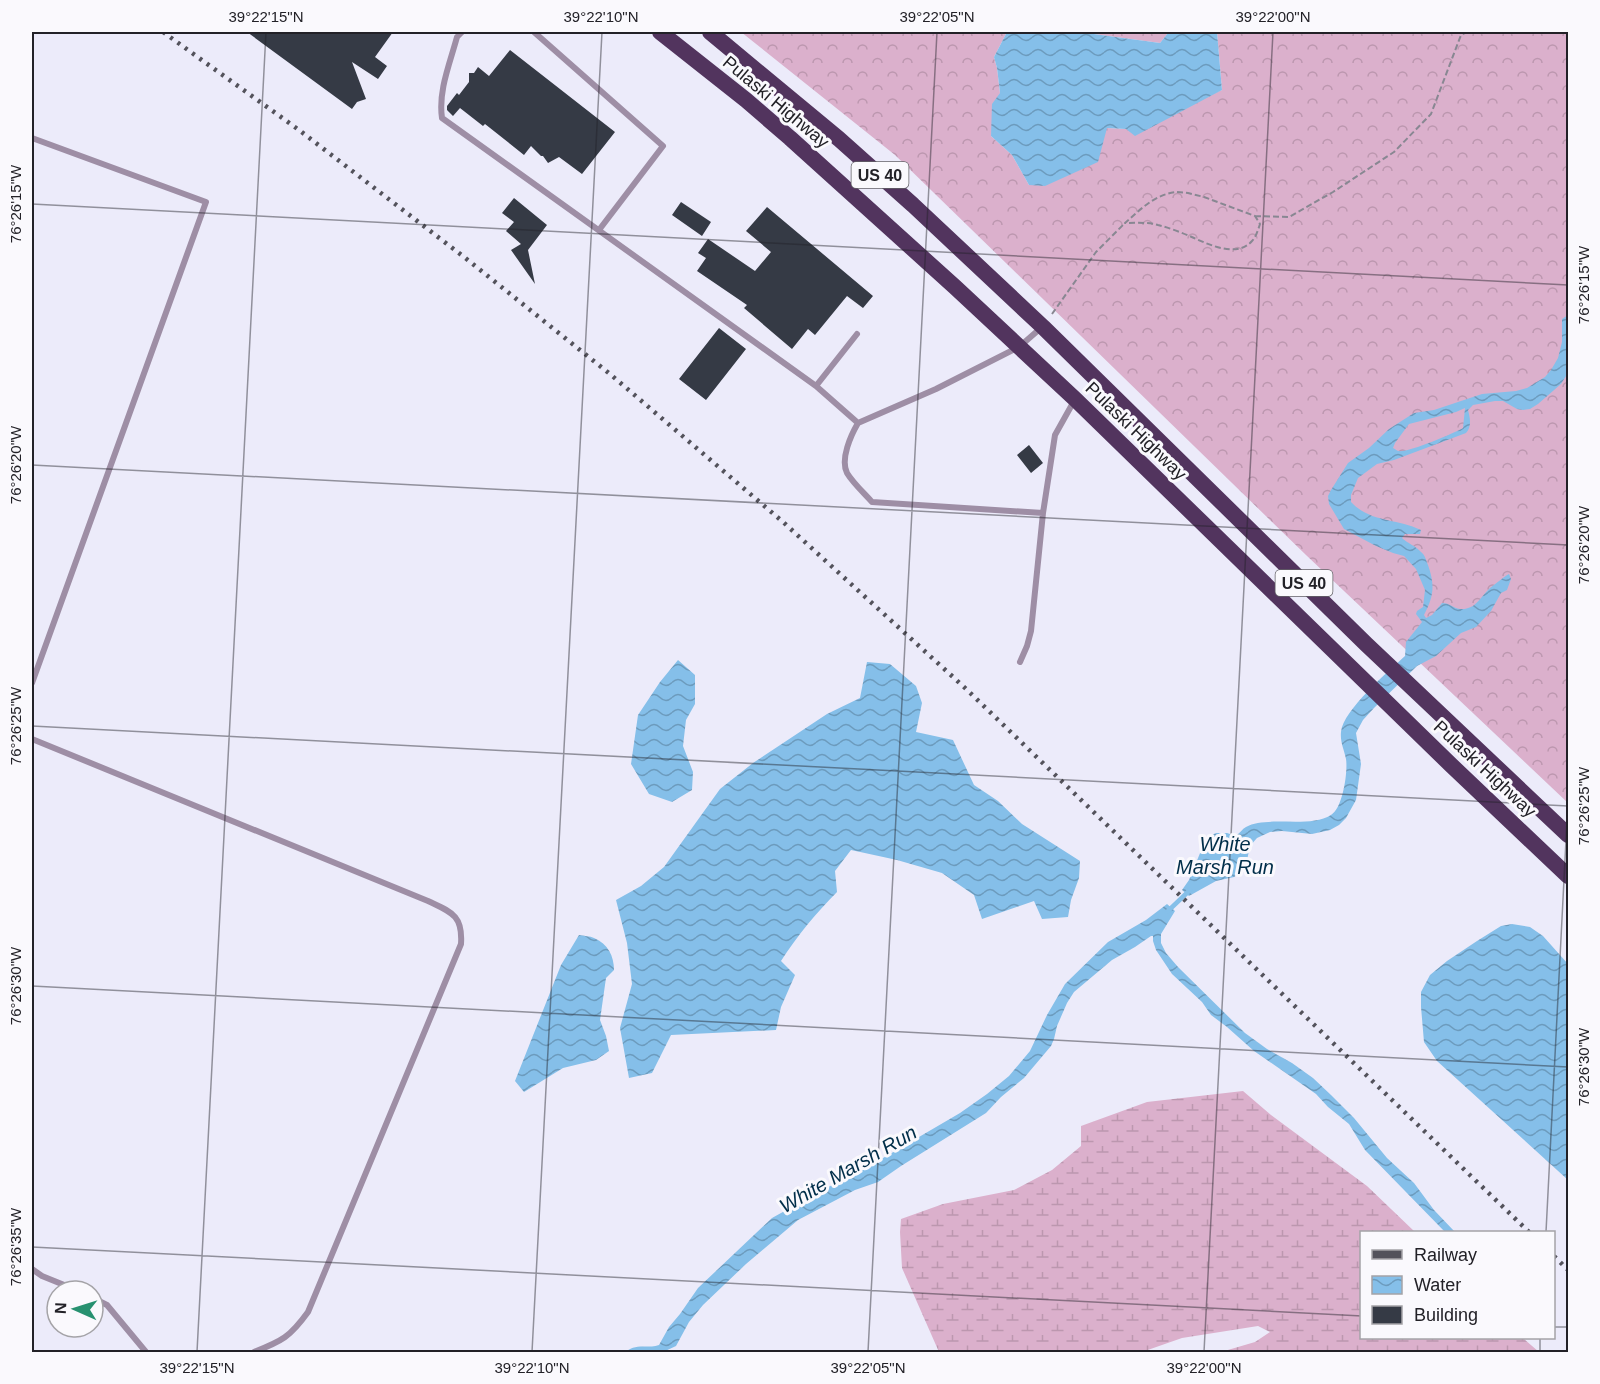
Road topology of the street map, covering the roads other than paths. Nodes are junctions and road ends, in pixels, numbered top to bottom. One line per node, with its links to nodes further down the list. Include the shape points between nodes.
1 (462, 32): 6 (lane, via 457,37 444,82 442,118)
2 (534, 32): 6 (lane, via 663,146)
3 (660, 32): 9 (highway, Pulaski Highway / US 40, via 810,155)
4 (710, 32): 7 (highway, Pulaski Highway / US 40, via 839,139)
5 (32, 138): 15 (lane, via 206,202)
6 (599, 230): 10 (lane)
7 (1043, 327): 9 (lane); 17 (highway, Pulaski Highway / US 40, via 1366,644)
8 (857, 334): 10 (lane)
9 (1019, 347): 11 (highway, Pulaski Highway / US 40); 12 (lane)
10 (816, 386): 12 (lane)
11 (1075, 399): 13 (lane, via 1055,435); 18 (highway, Pulaski Highway / US 40)
12 (858, 423): 13 (lane, via 847,447 846,471 872,502)
13 (1042, 513): 14 (lane, via 1032,632)
14 (1020, 662)
15 (32, 683)
16 (32, 739): 23 (lane, via 428,901 453,913 460,922 461,944 308,1312 287,1338)
17 (1569, 835)
18 (1569, 876)
19 (32, 1269): 20 (lane)
20 (49, 1279)
21 (105, 1304): 22 (lane)
22 (146, 1353)
23 (254, 1353)

